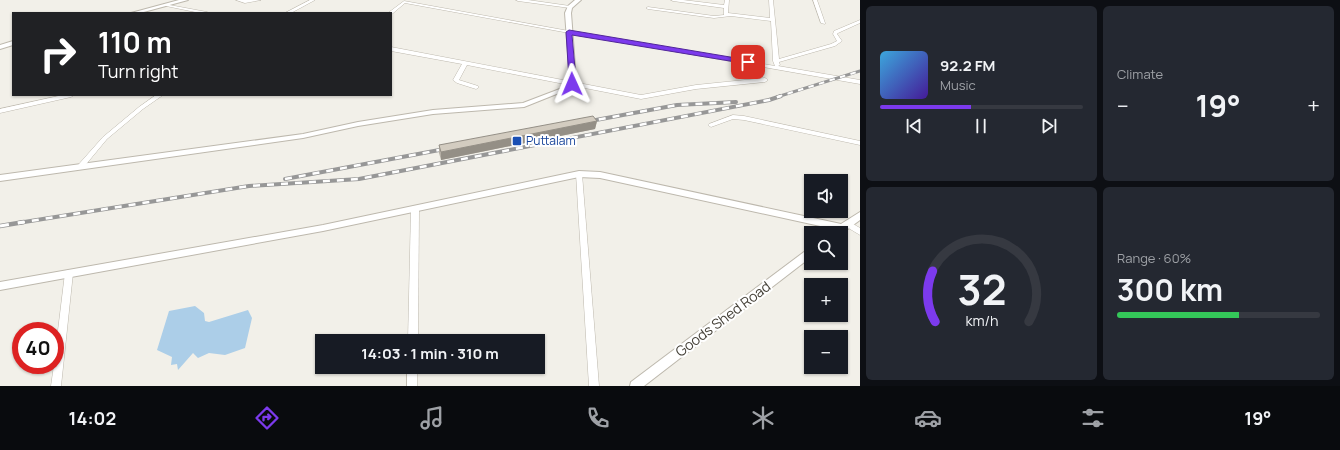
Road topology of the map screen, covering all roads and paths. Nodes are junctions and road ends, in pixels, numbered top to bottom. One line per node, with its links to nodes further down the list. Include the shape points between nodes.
1 (185, 0): 11 (street)
2 (238, 0): 3 (street)
3 (259, 0)
4 (314, 0): 17 (street)
5 (518, 0): 12 (street)
6 (578, 0): 12 (street)
7 (673, 0): 13 (street)
8 (726, 0): 13 (street)
9 (771, 0): 20 (street)
10 (815, 0): 22 (street)
11 (166, 5): 15 (street); 16 (street)
12 (570, 7): 23 (street)
13 (726, 7): 19 (street, via 726,13)
14 (648, 8): 19 (street, via 714,17)
15 (138, 12)
16 (202, 12)
17 (289, 12)
18 (391, 12): 23 (street, via 404,2)
19 (729, 15): 20 (street)
20 (772, 20): 27 (street)
21 (860, 21): 27 (street, via 836,32 835,35 840,40 833,44)
22 (823, 23)
23 (569, 32): 29 (street); 32 (street)
24 (12, 44): 25 (street)
25 (0, 47)
26 (392, 49): 28 (street)
27 (776, 61): 29 (street)
28 (465, 63): 32 (street); 33 (street, via 456,80)
29 (777, 67): 31 (street)
30 (765, 80): 32 (street, via 696,87 641,97)
31 (860, 82)
32 (572, 84): 39 (street, via 551,96 524,105 433,112 303,136)
33 (476, 86)
34 (67, 96): 36 (street)
35 (158, 96): 39 (street, via 105,138)
36 (0, 111)
37 (711, 125): 38 (street, via 733,117 744,118)
38 (860, 143)
39 (81, 166): 41 (street)
40 (579, 174): 42 (street); 44 (street, via 600,175); 55 (street)
41 (0, 178)
42 (415, 209): 49 (street); 51 (street)
43 (860, 215): 45 (street)
44 (833, 226)
45 (845, 226)
46 (848, 229): 47 (street)
47 (860, 232)
48 (804, 257): 56 (street, Goods Shed Road)
49 (69, 273): 50 (street); 53 (street)
50 (0, 286)
51 (413, 334)
52 (412, 374): 54 (street)
53 (56, 386)
54 (412, 386)
55 (594, 386)
56 (635, 386)

